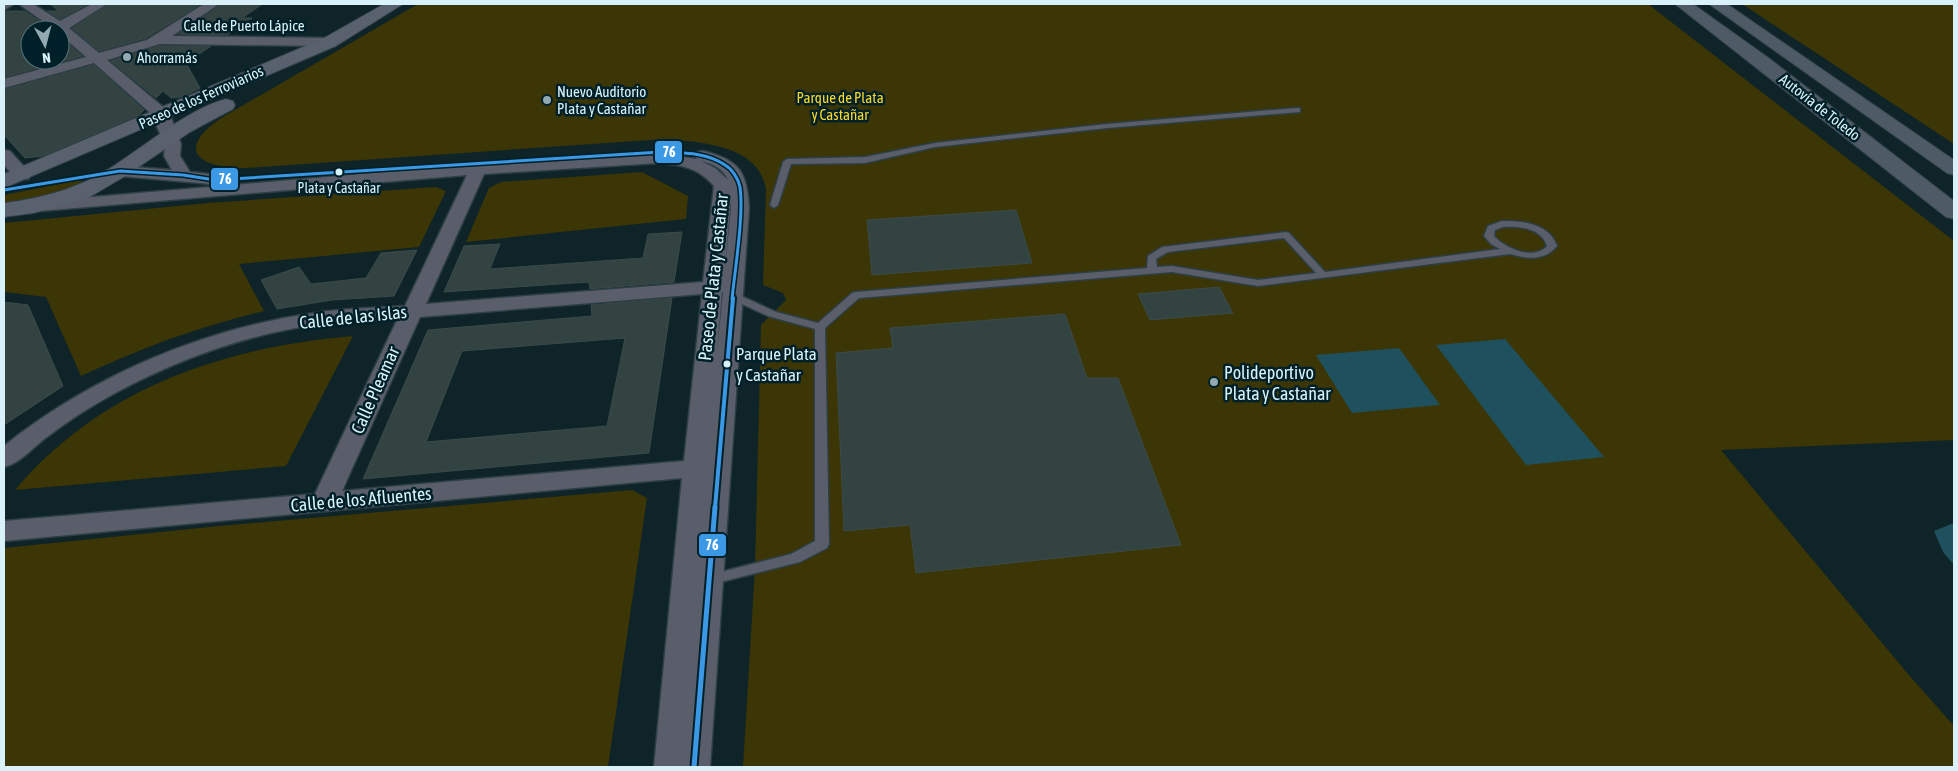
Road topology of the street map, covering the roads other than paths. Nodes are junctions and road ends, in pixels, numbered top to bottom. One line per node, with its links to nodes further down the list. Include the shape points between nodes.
1 (8, 4): 8 (street)
2 (25, 4): 9 (street)
3 (101, 4): 10 (street)
4 (213, 4): 12 (street)
5 (395, 4): 13 (main road, Paseo de los Ferroviarios)
6 (1683, 4): 32 (highway, Autovía de Toledo, via 1764,63)
7 (1717, 4): 19 (highway, Autovía de Toledo)
8 (4, 6)
9 (49, 20)
10 (70, 21)
11 (70, 35): 14 (street)
12 (158, 40): 13 (street, Calle de Puerto Lápice); 14 (street)
13 (330, 42): 17 (main road, Paseo de los Ferroviarios); 18 (main road, Paseo de los Ferroviarios)
14 (97, 58): 15 (street); 17 (street)
15 (4, 84)
16 (1297, 110): 30 (lane, via 935,145 865,160 787,162)
17 (163, 115): 18 (street); 25 (main road, Paseo de los Ferroviarios)
18 (170, 138): 24 (main road, Paseo de los Ferroviarios); 26 (street, via 172,156)
19 (1914, 142): 21 (highway); 22 (highway, Autovía de Toledo)
20 (4, 155): 25 (street)
21 (1954, 162)
22 (1954, 169)
23 (478, 170): 29 (street, Paseo de Plata y Castañar); 36 (street, Paseo de Plata y Castañar, via 658,158 680,159 707,168 723,185); 38 (street, Calle Pleamar)
24 (120, 171): 26 (street, Paseo de Plata y Castañar); 28 (main road); 29 (main road, Paseo de los Ferroviarios, via 80,193)
25 (22, 175): 27 (main road, Paseo de los Ferroviarios)
26 (183, 175): 37 (street, Paseo de Plata y Castañar, via 215,180 642,152 690,153 725,164 734,172 739,184)
27 (4, 182)
28 (4, 190)
29 (34, 206): 31 (main road, Paseo de los Ferroviarios)
30 (774, 206)
31 (4, 210)
32 (1954, 212)
33 (1510, 251): 33 (lane, via 1539,254 1550,250 1551,242 1543,233 1528,226 1510,223 1491,228 1492,240); 35 (lane)
34 (1152, 271): 35 (lane, via 1172,269 1258,283); 35 (lane, via 1151,258 1165,249 1286,235); 39 (lane, via 856,295)
35 (1323, 275)
36 (712, 288): 37 (street, Calle de las Islas); 38 (street, Calle de las Islas); 41 (street, Paseo de Plata y Castañar)
37 (734, 291): 39 (lane, via 772,314); 41 (street, Paseo de Plata y Castañar)
38 (411, 311): 40 (street, Calle de las Islas, via 314,319 206,344 108,388 65,413); 42 (street, Calle Pleamar)
39 (820, 327): 44 (lane, via 822,544 794,558)
40 (4, 459)
41 (707, 467): 42 (street, Calle de los Afluentes); 44 (street, Paseo de Plata y Castañar); 45 (street, Paseo de Plata y Castañar)
42 (324, 502): 43 (street, Calle de los Afluentes)
43 (4, 531)
44 (709, 580): 46 (street, Paseo de Plata y Castañar)
45 (670, 767)
46 (694, 767)

